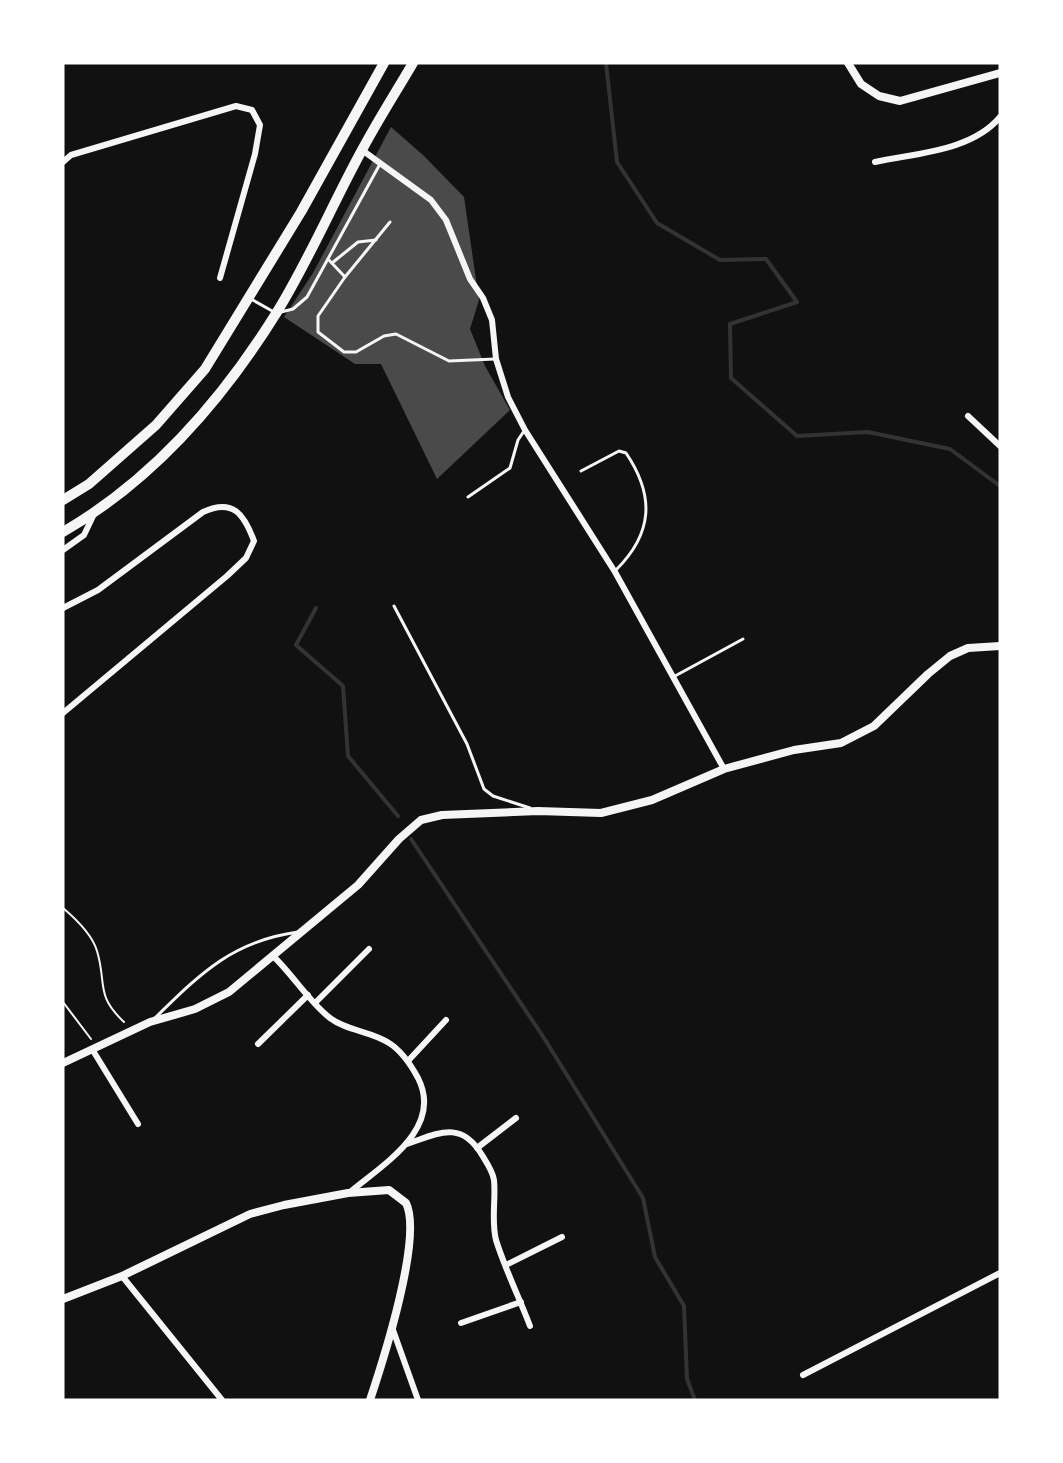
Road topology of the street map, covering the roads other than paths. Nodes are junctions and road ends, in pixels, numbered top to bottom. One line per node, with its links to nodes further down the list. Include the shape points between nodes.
1 (384, 63): 16 (highway)
2 (413, 63): 6 (highway)
3 (848, 63): 4 (street, via 861,84 879,96 900,101)
4 (1000, 73)
5 (1000, 117): 8 (street, via 979,135 962,142)
6 (362, 150): 9 (street); 17 (highway)
7 (63, 162): 15 (street, via 71,154 236,106 252,110 260,125 255,154)
8 (875, 162)
9 (381, 163): 12 (lane); 18 (street, via 431,200 446,220 492,320)
10 (390, 222): 11 (lane)
11 (376, 240): 13 (lane, via 358,242); 14 (lane)
12 (328, 259): 13 (lane); 17 (lane, via 299,305)
13 (332, 263): 14 (lane)
14 (345, 276): 18 (lane, via 318,316 318,332 344,352 356,352 384,336 396,334 449,361)
15 (220, 278)
16 (249, 298): 17 (lane); 24 (highway, via 205,369 156,425 89,484)
17 (276, 313): 25 (highway, via 184,436 145,474)
18 (496, 359): 20 (street, via 508,397)
19 (968, 416): 21 (street)
20 (525, 430): 23 (lane, via 510,468); 28 (street)
21 (1000, 446)
22 (581, 471): 28 (lane, via 618,451 626,453 638,471 644,492 645,528 634,552)
23 (468, 497)
24 (63, 500)
25 (94, 514): 26 (highway); 27 (street, via 84,534)
26 (63, 532)
27 (63, 550)
28 (615, 572): 33 (street)
29 (394, 606): 36 (lane, via 467,744 484,789 493,796)
30 (63, 608): 34 (street, via 98,590 203,512 228,506 245,518 254,541 246,558)
31 (743, 639): 33 (lane)
32 (1000, 646): 35 (street, via 968,648 950,656 874,726 841,742)
33 (673, 677): 35 (street)
34 (63, 713)
35 (724, 769): 36 (street, via 652,800 601,813)
36 (538, 811): 37 (street, via 422,820 399,839 358,885)
37 (305, 931): 39 (street); 43 (lane, via 275,935 236,949 188,985)
38 (369, 949): 41 (street)
39 (274, 957): 40 (street); 43 (street, via 229,992 195,1009)
40 (308, 995): 41 (street); 44 (street)
41 (316, 1002): 46 (street, via 329,1018 390,1043)
42 (446, 1020): 46 (street)
43 (150, 1022): 45 (street)
44 (258, 1044)
45 (94, 1048): 47 (street); 49 (street)
46 (408, 1061): 50 (street, via 423,1088 426,1104)
47 (63, 1063)
48 (516, 1118): 51 (street)
49 (138, 1124)
50 (406, 1144): 51 (street, via 455,1131 468,1137); 52 (street)
51 (477, 1148): 54 (street, via 494,1179 493,1223)
52 (348, 1194): 56 (street, via 250,1214); 61 (street, via 389,1190 409,1210 411,1225)
53 (562, 1238): 54 (street)
54 (506, 1264): 58 (street)
55 (1000, 1273): 62 (street)
56 (122, 1276): 57 (street); 63 (street)
57 (63, 1299)
58 (521, 1302): 59 (street); 60 (street)
59 (461, 1323)
60 (530, 1326)
61 (393, 1330): 64 (street); 65 (street)
62 (803, 1375)
63 (222, 1400)
64 (370, 1400)
65 (418, 1400)

